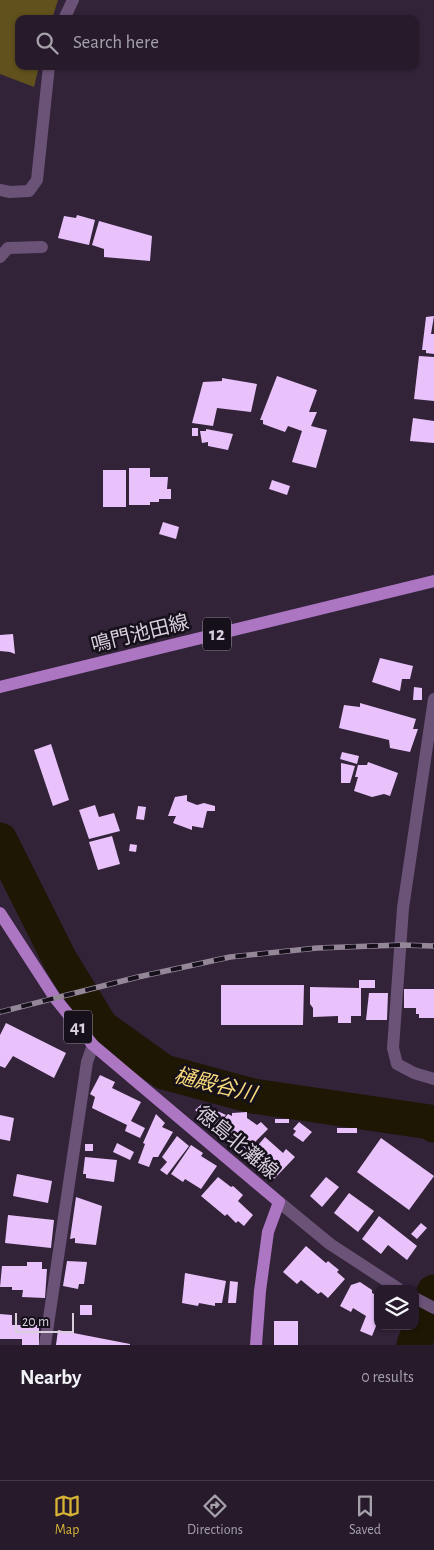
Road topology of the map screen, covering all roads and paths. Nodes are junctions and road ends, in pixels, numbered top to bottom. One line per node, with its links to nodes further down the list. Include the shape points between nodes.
1 (73, 0): 2 (street)
2 (66, 15)
3 (49, 70): 4 (street, via 37,180 30,191)
4 (0, 190)
5 (42, 247): 6 (street, via 8,248)
6 (0, 257)
7 (434, 581): 8 (main road, 鳴門池田線 / 12)
8 (0, 687)
9 (434, 699): 12 (street, via 403,908 393,1048 397,1064)
10 (0, 913): 11 (main road, 徳島北灘線 / 41, via 56,998)
11 (93, 1045): 13 (main road, 徳島北灘線 / 41); 17 (street, via 87,1062)
12 (434, 1079)
13 (279, 1202): 14 (street, via 330,1244); 18 (main road, 徳島北灘線, via 268,1232)
14 (392, 1285)
15 (419, 1300): 16 (street)
16 (434, 1308)
17 (45, 1345)
18 (256, 1345)

